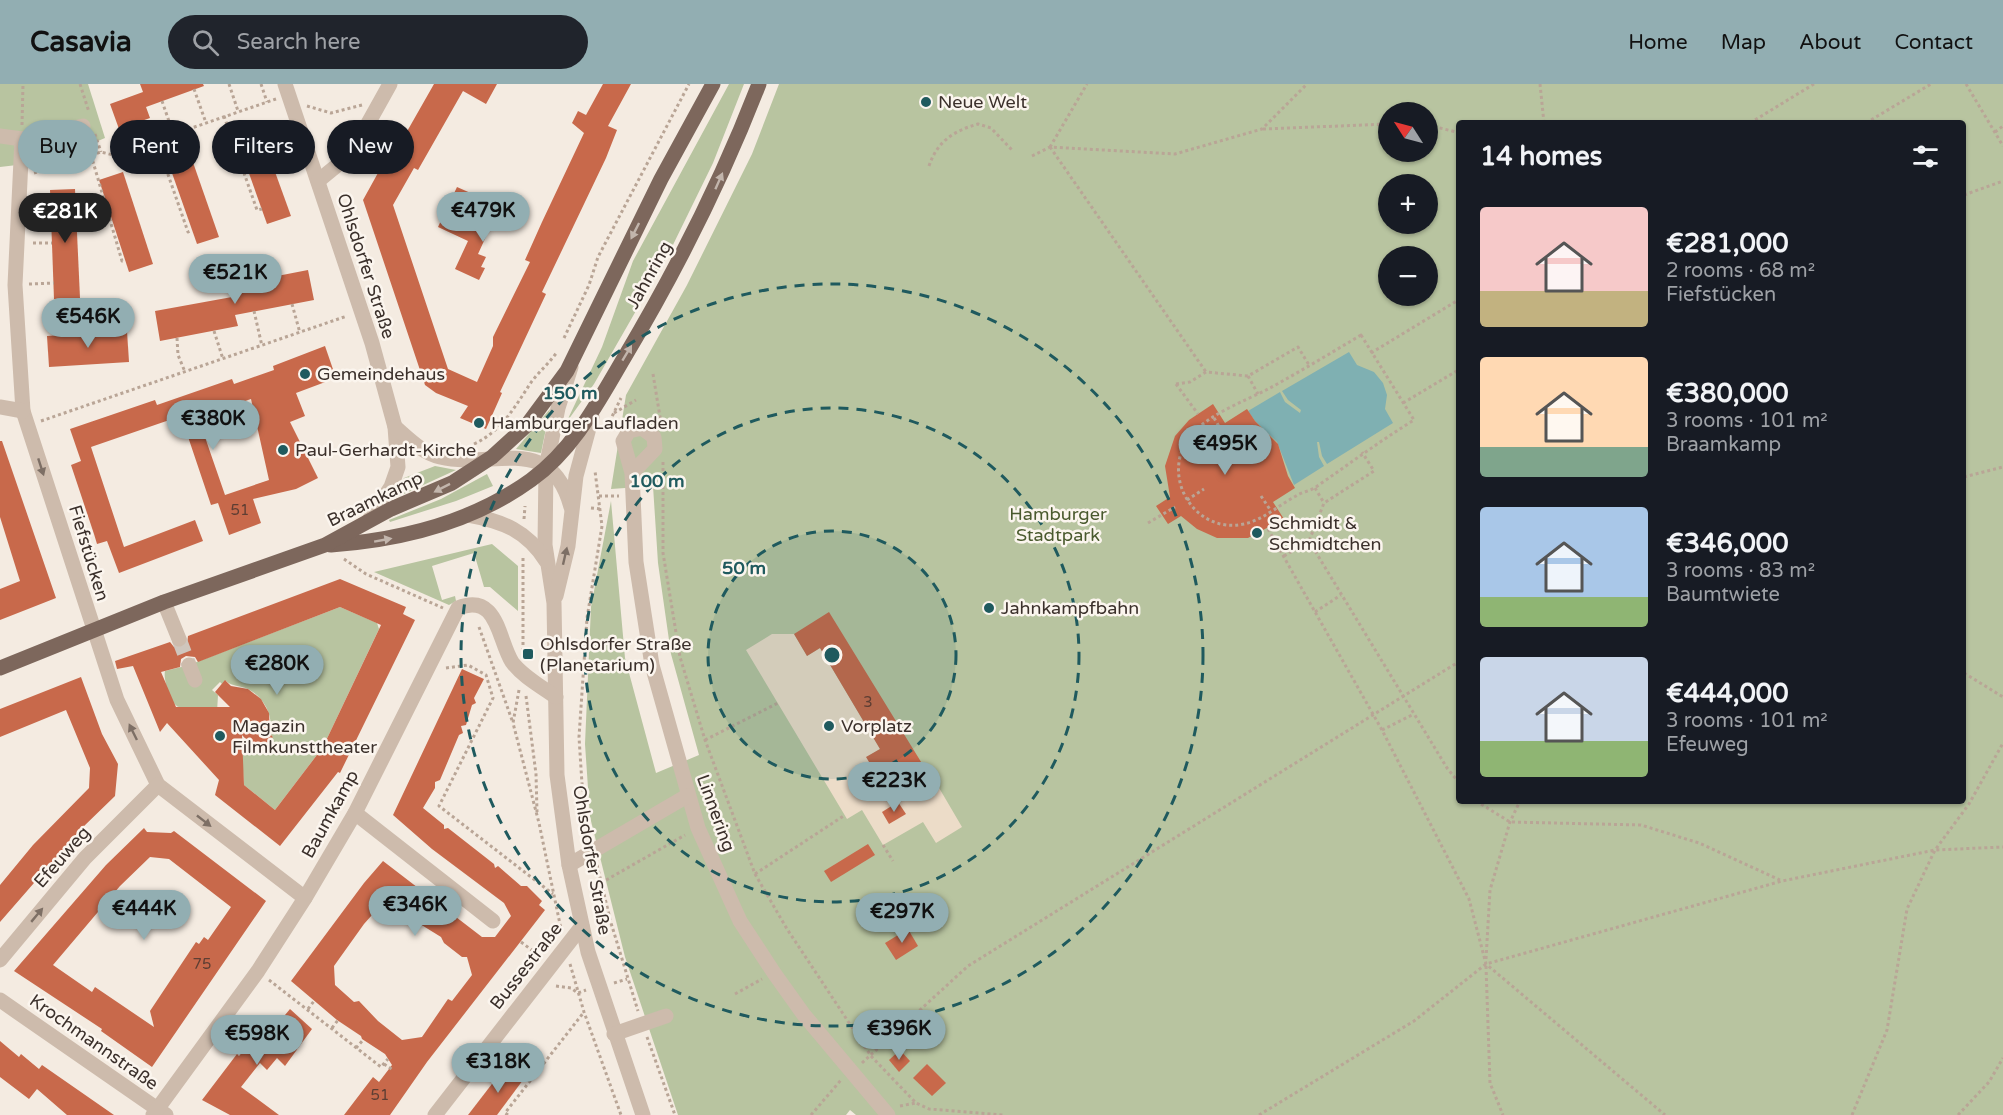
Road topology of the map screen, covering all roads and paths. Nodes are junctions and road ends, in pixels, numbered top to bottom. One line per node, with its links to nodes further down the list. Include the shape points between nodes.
1 (23, 84): 22 (path)
2 (80, 84): 23 (path)
3 (229, 84): 20 (path)
4 (261, 84): 19 (path)
5 (390, 84): 17 (street)
6 (689, 84): 90 (path, via 598,257 556,354 508,417)
7 (713, 84): 60 (main road, Jahnring, one-way to 60)
8 (759, 84): 80 (main road, Jahnring, one-way to 8, via 703,214)
9 (1087, 84): 40 (path)
10 (1307, 84): 33 (path)
11 (1540, 84): 25 (path)
12 (1814, 84): 26 (path)
13 (1931, 84): 27 (path)
14 (1966, 84): 35 (path)
15 (194, 89): 28 (path)
16 (288, 93): 17 (path, via 331,113); 19 (path); 52 (street, Ohlsdorfer Straße)
17 (381, 99): 52 (street, via 351,154)
18 (162, 101): 24 (path)
19 (267, 102): 20 (path)
20 (238, 111): 21 (path)
21 (224, 116): 28 (path); 55 (path, via 257,210)
22 (22, 120)
23 (87, 120)
24 (168, 120)
25 (1544, 120)
26 (1755, 120)
27 (1871, 120)
28 (206, 123): 30 (path)
29 (1378, 124): 33 (path)
30 (200, 125)
31 (2003, 126): 35 (path)
32 (1438, 128): 34 (path)
33 (1262, 129): 40 (path, via 1175,154)
34 (1456, 132)
35 (1995, 132): 39 (path)
36 (0, 136): 37 (street)
37 (18, 138)
38 (98, 146): 42 (path)
39 (2003, 146)
40 (1050, 147): 45 (path); 75 (path)
41 (1012, 150): 46 (path, via 997,132 978,123 945,139)
42 (101, 152): 43 (path); 44 (path)
43 (98, 153)
44 (110, 154)
45 (1032, 156)
46 (928, 166)
47 (19, 174): 51 (street, Fiefstücken)
48 (32, 174): 51 (path)
49 (96, 174): 57 (path, via 122,261)
50 (170, 174): 56 (path, via 188,232)
51 (19, 178): 59 (street, Fiefstücken)
52 (318, 181): 64 (street, Ohlsdorfer Straße)
53 (2003, 181): 54 (path)
54 (1966, 194)
55 (262, 209)
56 (192, 230)
57 (125, 260)
58 (54, 283): 59 (path)
59 (15, 285): 84 (street, Fiefstücken)
60 (602, 300): 70 (main road, Braamkamp)
61 (1456, 301): 69 (path)
62 (292, 304): 66 (path)
63 (254, 311): 68 (path)
64 (361, 311): 66 (path); 86 (street, Ohlsdorfer Straße)
65 (214, 331): 71 (path)
66 (300, 333): 68 (path)
67 (177, 338): 74 (path)
68 (262, 346): 71 (path)
69 (1371, 353): 72 (path, via 1361,335); 81 (path)
70 (575, 356): 93 (main road, Braamkamp, via 538,412); 95 (street, Ohlsdorfer Straße, via 558,408)
71 (223, 359): 74 (path)
72 (1309, 365): 77 (path, via 1298,347); 78 (path)
73 (1456, 371): 81 (path)
74 (185, 372): 84 (path)
75 (1206, 372): 77 (path); 83 (path, via 1191,382 1176,384)
76 (653, 374): 87 (path)
77 (1248, 376): 78 (path)
78 (1258, 394): 85 (path)
79 (636, 399): 88 (path, via 613,413)
80 (598, 403): 95 (main road, Jahnring); 105 (street, Ohlsdorfer Straße, via 586,433)
81 (1403, 403): 92 (path, via 1414,420)
82 (0, 407): 84 (street)
83 (1197, 414)
84 (26, 418): 126 (street, Fiefstücken, one-way to 126)
85 (1214, 418): 89 (path); 102 (path, via 1194,432 1180,456 1178,478)
86 (395, 427): 93 (street, via 422,449 440,457 472,461); 112 (street, Ohlsdorfer Straße, via 398,467 391,487)
87 (662, 428)
88 (606, 429)
89 (1224, 435)
90 (483, 440)
91 (663, 451): 145 (path, via 666,576 680,657)
92 (1362, 452): 99 (path); 103 (path, via 1374,471)
93 (492, 457): 95 (street, via 524,458); 112 (main road, Braamkamp, one-way to 112, via 452,483)
94 (2003, 467): 98 (path)
95 (546, 468): 105 (street, via 561,482); 110 (main road, Braamkamp, via 511,493); 119 (street, Ohlsdorfer Straße)
96 (595, 469): 108 (path)
97 (632, 473): 149 (street, Linnering, via 636,562 652,665)
98 (1966, 476)
99 (1315, 488): 103 (path); 109 (path)
100 (1204, 489): 102 (path)
101 (1261, 496): 109 (path)
102 (1187, 500): 109 (path, via 1203,517 1220,524 1243,525)
103 (1324, 503): 115 (path)
104 (537, 506): 111 (path, via 518,506)
105 (571, 507): 122 (street, Ohlsdorfer Straße, one-way to 105, via 568,546)
106 (1175, 507): 113 (path)
107 (591, 508): 108 (path)
108 (601, 508): 157 (path, via 599,554 587,618 579,737)
109 (1271, 511)
110 (468, 515): 116 (main road, Braamkamp, one-way to 110, via 392,539); 119 (street, via 518,530)
111 (524, 518)
112 (369, 520): 116 (main road, Braamkamp)
113 (1148, 524)
114 (1268, 529): 118 (path)
115 (1309, 541): 118 (path); 120 (path)
116 (325, 545): 121 (main road, Braamkamp); 123 (path, via 366,574)
117 (523, 550): 128 (path)
118 (1284, 556): 124 (path)
119 (548, 564): 122 (street, Ohlsdorfer Straße)
120 (1341, 595): 124 (path); 137 (path)
121 (164, 602): 126 (main road, Braamkamp); 127 (street)
122 (554, 603): 138 (street, Ohlsdorfer Straße)
123 (444, 609)
124 (1315, 612): 142 (path)
125 (478, 625): 143 (path)
126 (92, 629): 131 (main road, Braamkamp); 148 (street, Fiefstücken, one-way to 126, via 117,700)
127 (179, 639)
128 (524, 652)
129 (1456, 663): 137 (path)
130 (189, 665): 134 (street)
131 (0, 668)
132 (427, 670): 138 (street, Baumkamp, via 453,613 465,606 478,606 495,619 506,650 519,670); 152 (street, Baumkamp); 167 (path, via 468,666 486,675 493,698 439,806)
133 (1966, 674): 139 (path)
134 (195, 680)
135 (523, 680): 143 (path)
136 (525, 686): 153 (path)
137 (1403, 696): 141 (path); 142 (path)
138 (556, 697): 163 (street, Ohlsdorfer Straße, via 557,775)
139 (2003, 697)
140 (778, 703): 145 (path)
141 (1414, 714): 144 (path); 147 (path)
142 (1373, 715): 144 (path); 195 (path, via 968,966)
143 (513, 723): 153 (path)
144 (1382, 730): 175 (path, via 1469,899)
145 (705, 740): 164 (path)
146 (2003, 743): 160 (path, via 1969,804)
147 (1456, 779)
148 (158, 785): 168 (street, Fiefstücken, one-way to 168); 174 (street, Efeuweg, one-way to 148, via 85,858)
149 (687, 796): 156 (street, Linnering); 163 (street)
150 (1481, 804): 155 (path)
151 (1519, 804): 155 (path)
152 (355, 813): 168 (street, Baumkamp); 169 (street)
153 (537, 815): 167 (path)
154 (845, 815): 164 (path)
155 (1510, 822): 165 (path, via 1641,825 1699,843); 175 (path, via 1490,890)
156 (698, 828): 166 (path); 178 (street, Linnering, via 740,921)
157 (588, 831)
158 (883, 845): 161 (path)
159 (2003, 847): 160 (path)
160 (1935, 850): 165 (path); 212 (path, via 1907,909 1887,1030)
161 (892, 861)
162 (596, 862): 166 (path)
163 (569, 865): 170 (street, Ohlsdorfer Straße)
164 (754, 874): 195 (path)
165 (1782, 881): 175 (path)
166 (601, 884): 180 (path)
167 (553, 894): 171 (path)
168 (305, 898): 177 (street, Baumkamp)
169 (493, 921)
170 (582, 926): 176 (street, Bussestraße); 192 (street, Ohlsdorfer Straße)
171 (563, 937)
172 (521, 942): 176 (path)
173 (568, 956): 182 (path)
174 (0, 960)
175 (1486, 964): 209 (path, via 1414,1021); 210 (path, via 1490,1083); 211 (path)
176 (552, 965): 179 (street, Bussestraße)
177 (258, 971): 186 (path); 200 (street, Baumkamp)
178 (774, 973): 183 (path); 207 (street, Linnering)
179 (541, 979): 182 (path, via 551,986 561,985); 202 (street, Bussestraße)
180 (627, 979): 181 (path); 190 (path)
181 (606, 985)
182 (578, 993): 187 (path)
183 (735, 994)
184 (0, 1000): 200 (street, Krochmannstraße)
185 (314, 1001): 186 (path)
186 (307, 1010): 191 (path)
187 (584, 1012): 203 (path, via 505,1113); 204 (path)
188 (666, 1016): 190 (street)
189 (338, 1020): 191 (path)
190 (643, 1024): 192 (street); 206 (path)
191 (331, 1029): 194 (path)
192 (614, 1034): 205 (street, Ohlsdorfer Straße)
193 (363, 1040): 194 (path)
194 (356, 1048): 198 (path, via 381,1067)
195 (871, 1056): 201 (path, via 922,1106)
196 (2003, 1058): 213 (path, via 1989,1082)
197 (388, 1059): 198 (path)
198 (384, 1064): 199 (path)
199 (393, 1070)
200 (159, 1113)
201 (993, 1114): 208 (path)
202 (435, 1115)
203 (508, 1115)
204 (621, 1115)
205 (643, 1115)
206 (675, 1115)
207 (888, 1115)
208 (1003, 1115)
209 (1259, 1115)
210 (1503, 1115)
211 (1665, 1115)
212 (1852, 1115)
213 (1958, 1115)

